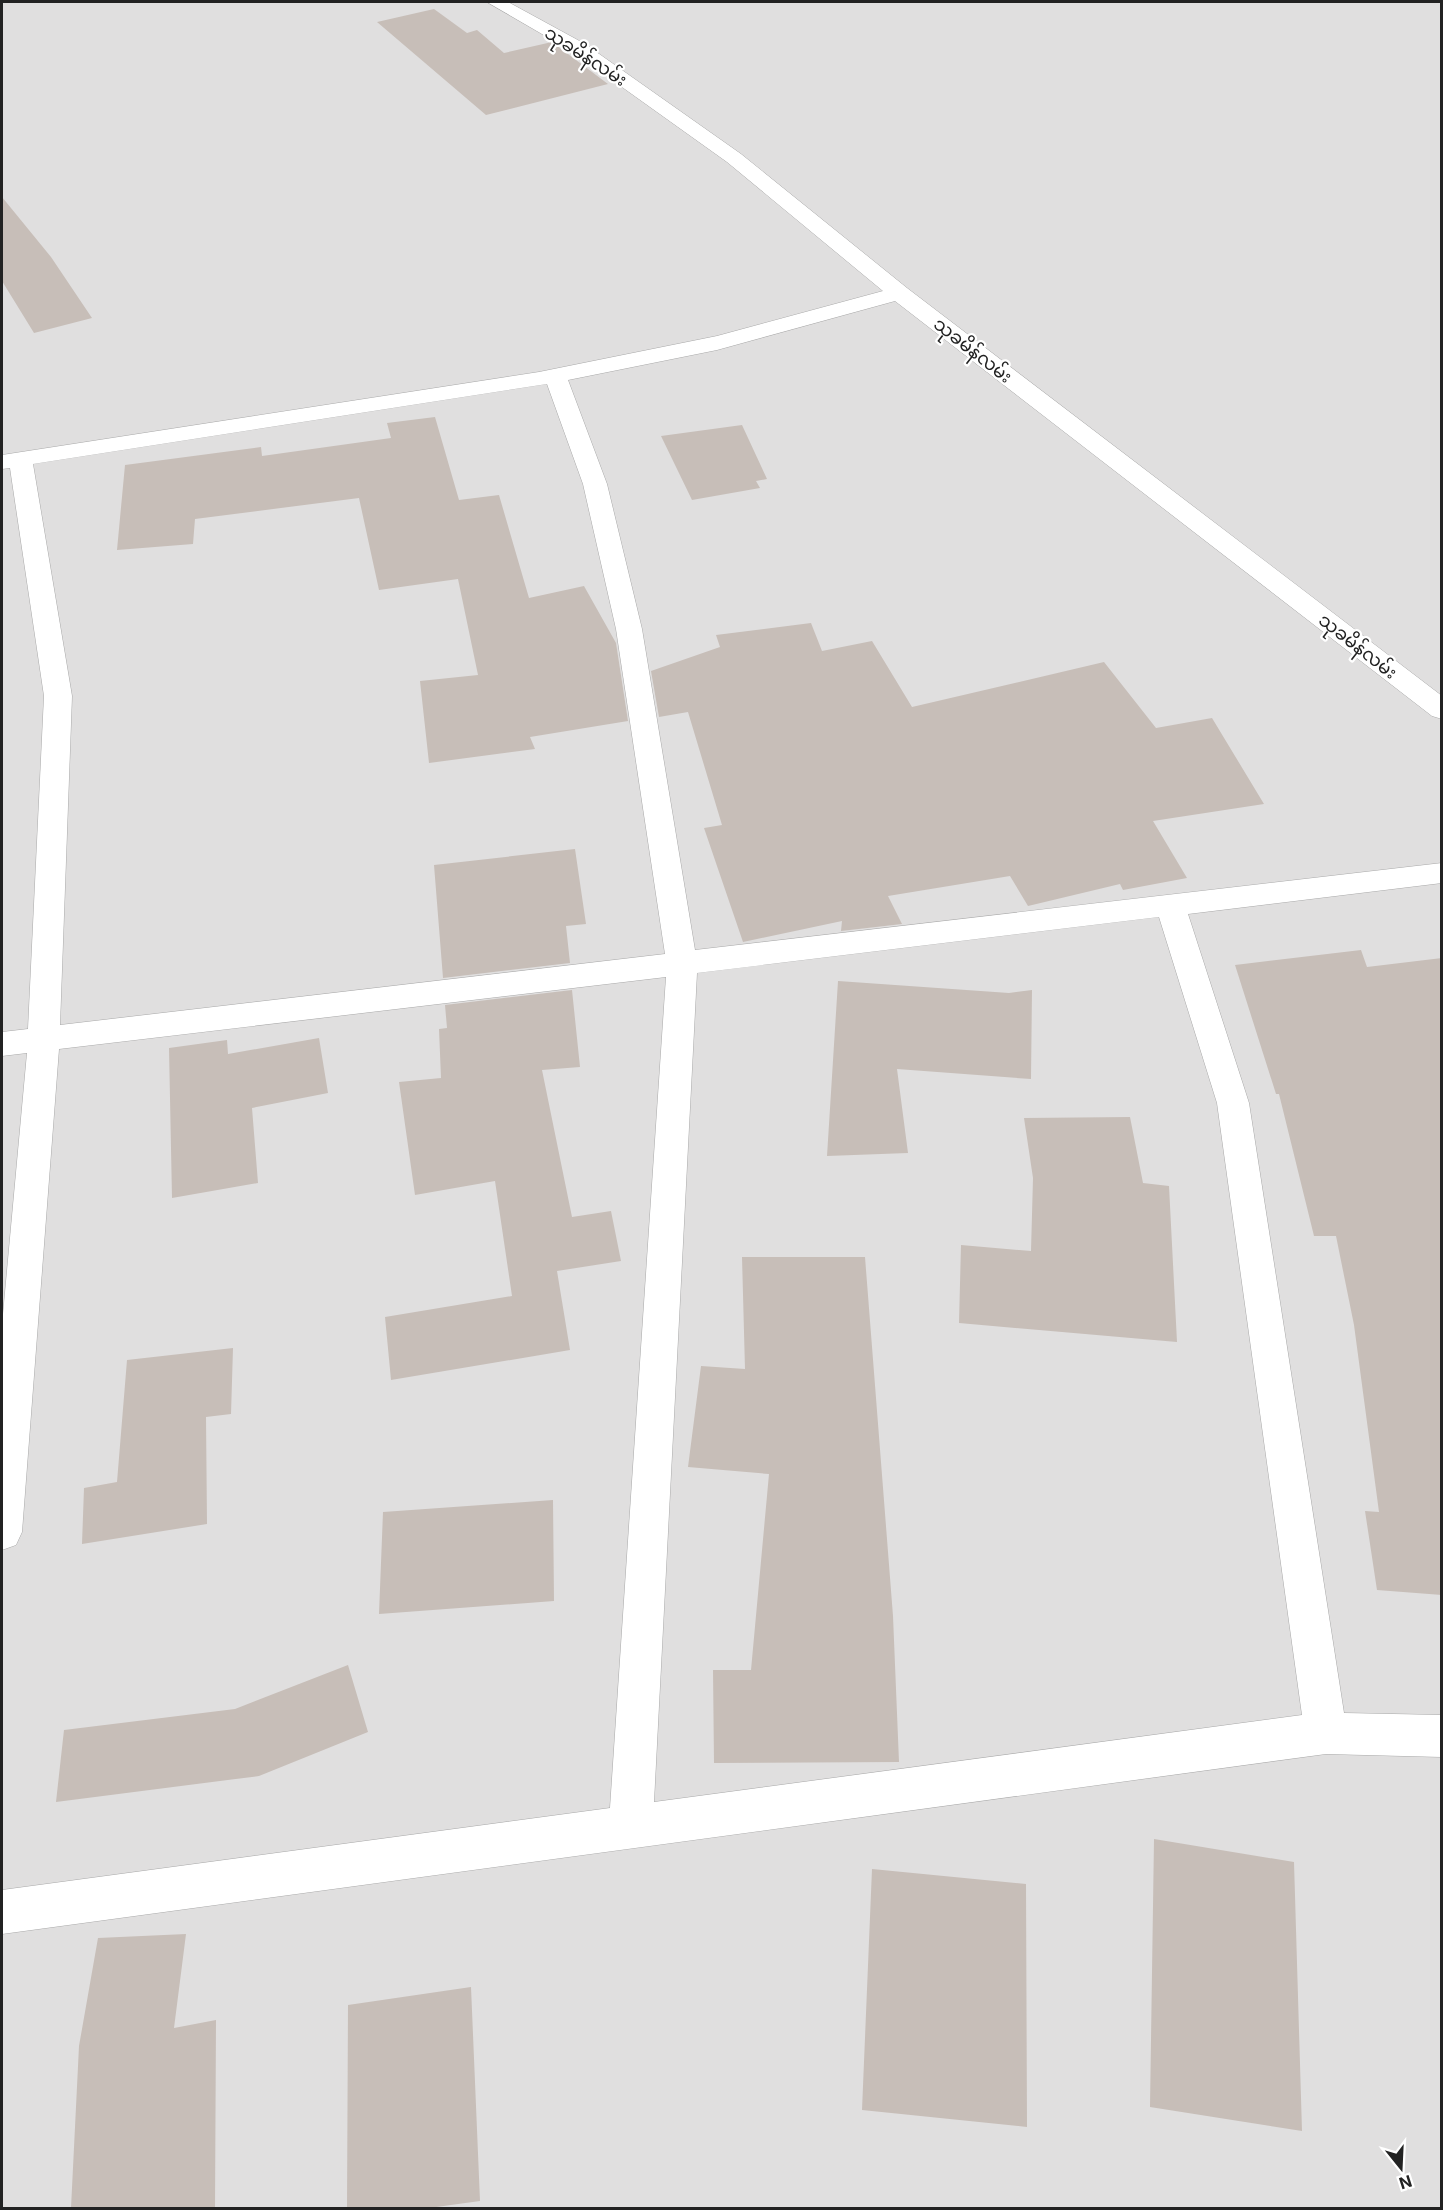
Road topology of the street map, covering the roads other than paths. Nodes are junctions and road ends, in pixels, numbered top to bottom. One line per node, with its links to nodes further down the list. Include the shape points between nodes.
1 (496, 2): 2 (street, သုခမိန်လမ်း, via 579,48 734,158)
2 (899, 293): 3 (street, via 718,343); 5 (street, သုခမိန်လမ်း)
3 (555, 374): 4 (street, via 272,422); 8 (street, via 595,484 629,628)
4 (11, 460): 9 (street, via 58,696)
5 (1442, 710)
6 (1442, 873): 7 (street)
7 (1170, 905): 8 (street); 12 (street, via 1233,1103)
8 (682, 964): 9 (street); 14 (street)
9 (44, 1038): 10 (street); 11 (street)
10 (2, 1044)
11 (2, 1532)
12 (1326, 1733): 13 (street); 14 (street)
13 (1442, 1736)
14 (631, 1826): 15 (street)
15 (2, 1912)

